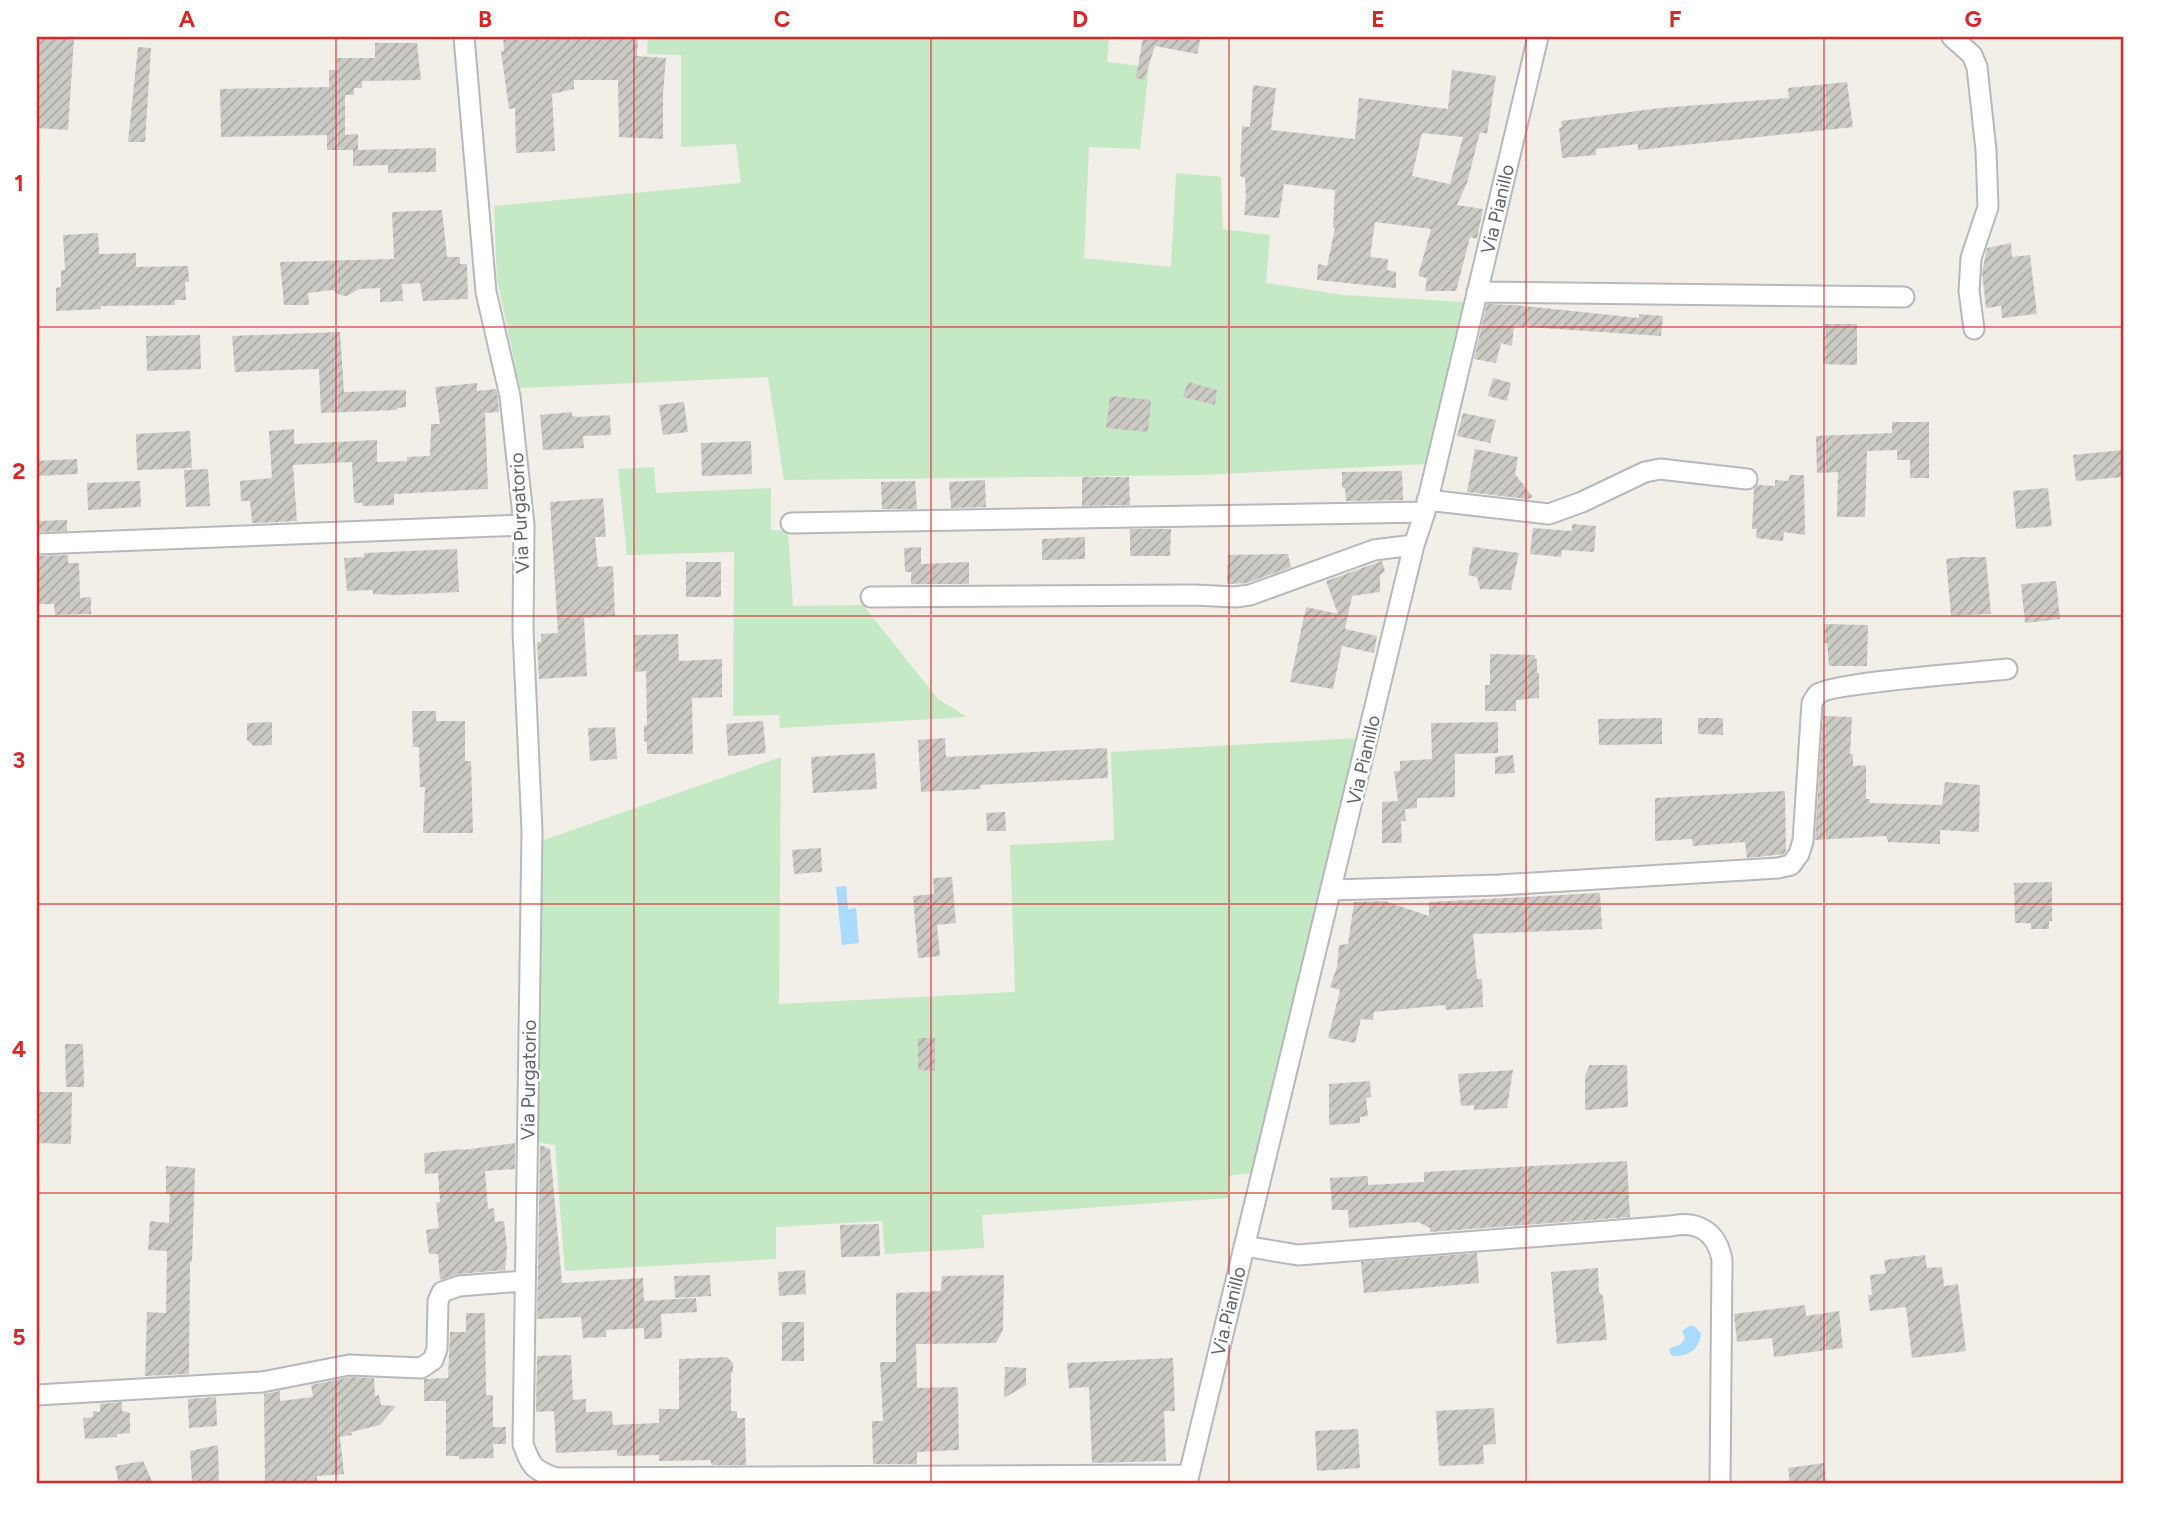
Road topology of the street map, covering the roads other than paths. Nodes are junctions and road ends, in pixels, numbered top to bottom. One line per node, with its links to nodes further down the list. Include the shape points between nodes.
1 (464, 37): 10 (street, Via Purgatorio, via 486,292 510,396)
2 (1538, 37): 4 (street, Via Pianillo)
3 (1952, 37): 6 (street, via 1972,55 1977,67 1986,150 1989,207 1971,258)
4 (1477, 292): 5 (street); 8 (street, Via Pianillo)
5 (1904, 297)
6 (1974, 329)
7 (1747, 479): 8 (street, via 1660,469 1549,514)
8 (1426, 506): 9 (street); 12 (street, Via Pianillo)
9 (791, 523)
10 (524, 525): 11 (street); 17 (street, Via Purgatorio, via 523,631 532,831)
11 (37, 544)
12 (1414, 545): 13 (street, via 1374,550 1235,597); 15 (street, Via Pianillo)
13 (871, 597)
14 (2007, 669): 15 (street, via 1863,684 1818,694 1812,704 1803,841 1790,866)
15 (1332, 890): 16 (street, Via Pianillo)
16 (1244, 1246): 19 (street, Via Pianillo); 20 (street, via 1298,1255 1683,1224 1706,1229 1720,1248 1722,1260)
17 (524, 1281): 18 (street, via 459,1286 442,1292 437,1349 433,1360 421,1368 349,1365 262,1382); 19 (street, Via Purgatorio, via 523,1444 530,1465 556,1479)
18 (37, 1395)
19 (1187, 1479)
20 (1720, 1483)

